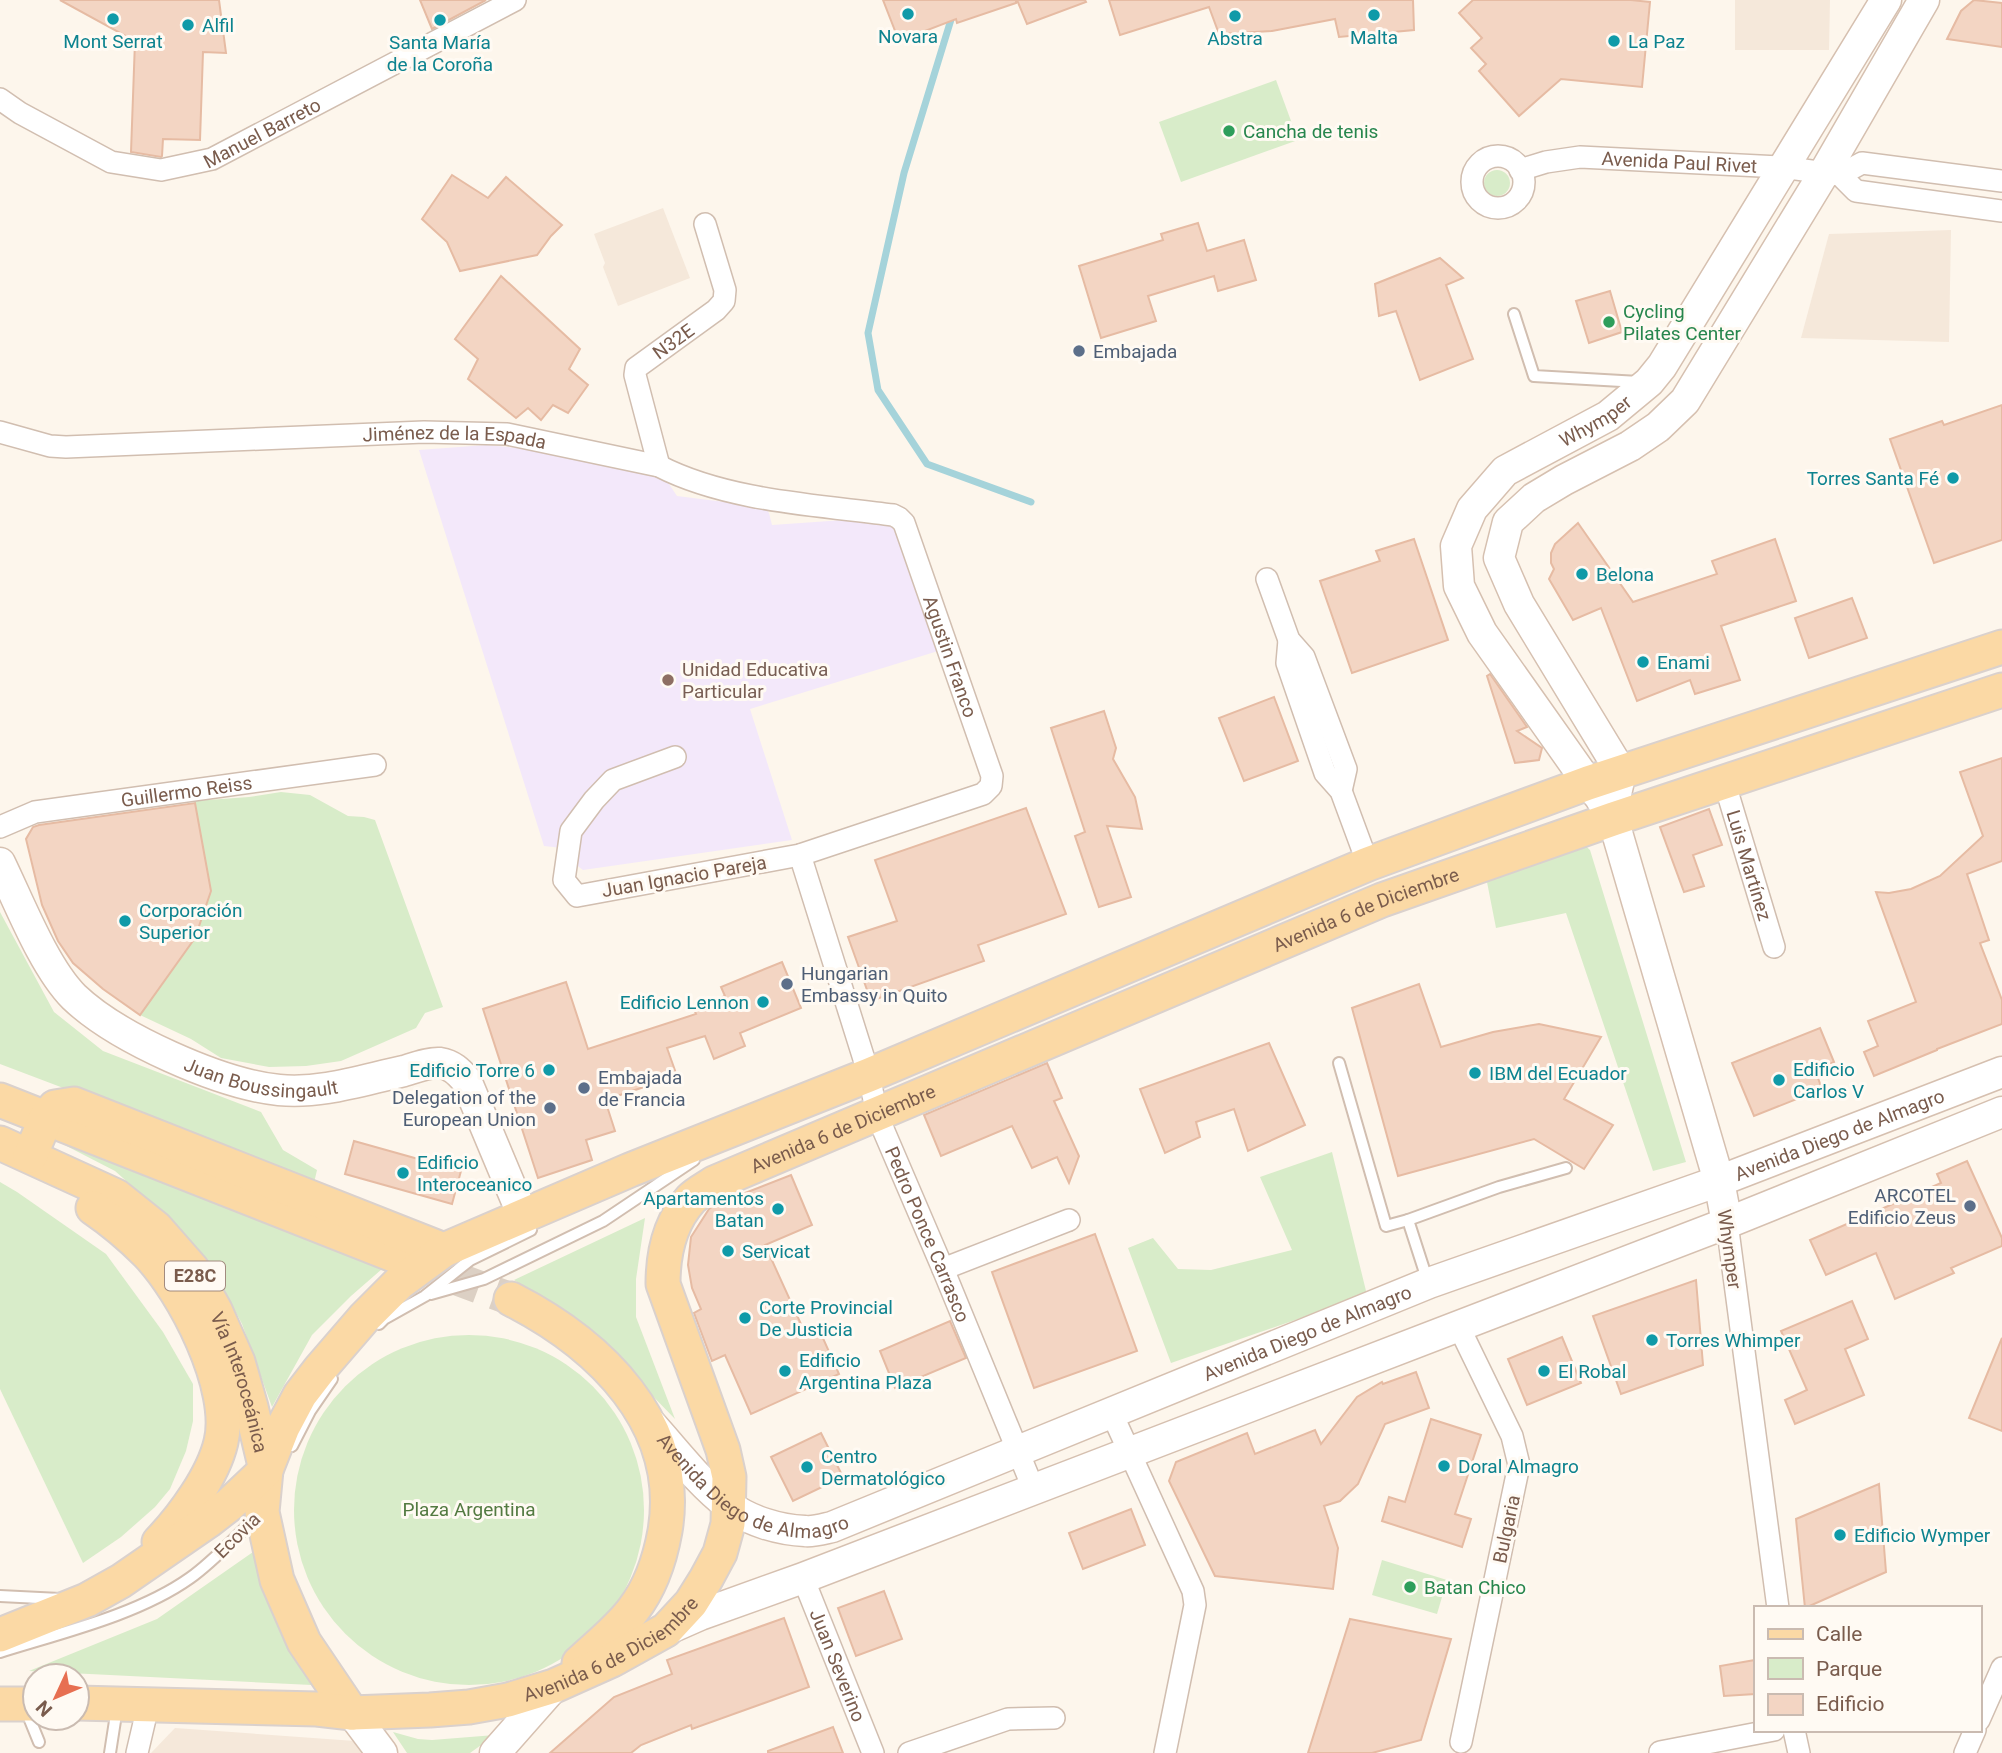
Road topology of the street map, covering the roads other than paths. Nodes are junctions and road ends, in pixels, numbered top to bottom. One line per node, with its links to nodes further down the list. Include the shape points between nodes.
1 (515, 0): 4 (street, Manuel Barreto, via 212,159 161,170 111,162)
2 (1886, 0): 5 (main road, Whymper)
3 (1924, 0): 7 (main road, Whymper)
4 (0, 99)
5 (1782, 167): 6 (street, Avenida Paul Rivet, via 1580,157); 7 (street, Avenida Paul Rivet); 12 (main road, Whymper)
6 (1520, 170)
7 (1832, 174): 8 (street, Avenida Paul Rivet, via 1861,163); 9 (street, Avenida Paul Rivet, via 1856,191); 22 (main road, Whymper, via 1685,401 1640,440 1534,498 1508,522 1499,558)
8 (2002, 181)
9 (2002, 211)
10 (705, 225): 14 (street, N32E, via 726,290 724,301 636,368)
11 (1514, 314): 12 (lane, via 1534,376)
12 (1649, 382): 22 (main road, Whymper, via 1608,416 1505,471 1472,509 1456,545 1459,586 1482,633)
13 (0, 432): 14 (street, Jiménez de la Espada, via 66,447 425,432 507,434)
14 (659, 466): 15 (street, Jiménez de la Espada, via 705,486)
15 (899, 518): 23 (street, Agustin Franco, via 992,776 991,786)
16 (1267, 579): 27 (street, via 1289,639 1287,663 1325,773 1341,791)
17 (2002, 647): 22 (main road, Avenida 6 de Diciembre)
18 (2002, 690): 21 (main road, Avenida 6 de Diciembre)
19 (676, 757): 25 (street, Juan Ignacio Pareja, via 613,780 571,831 564,880 577,896)
20 (375, 765): 24 (street, Guillermo Reiss, via 35,812)
21 (1724, 781): 22 (main road, Avenida 6 de Diciembre); 28 (street, Luis Martínez)
22 (1607, 792): 27 (main road, Avenida 6 de Diciembre); 31 (main road, Avenida 6 de Diciembre, via 1382,900); 41 (main road, Whymper)
23 (983, 794): 25 (street, Juan Ignacio Pareja)
24 (0, 827)
25 (800, 855): 31 (street, Pedro Ponce Carrasco)
26 (0, 863): 42 (main road, Juan Boussingault, via 41,947 73,996 105,1023 188,1063 237,1082 307,1091 438,1063 456,1068)
27 (1368, 864): 31 (main road, Avenida 6 de Diciembre)
28 (1774, 947)
29 (1339, 1063): 44 (lane, via 1386,1226)
30 (2002, 1072): 41 (main road, Avenida Diego de Almagro)
31 (872, 1092): 42 (main road, Avenida 6 de Diciembre, via 630,1170); 48 (street, Pedro Ponce Carrasco); 61 (main road, Avenida 6 de Diciembre, via 691,1198 667,1241 663,1284 723,1450 729,1477)
32 (0, 1100): 34 (main road)
33 (2002, 1112): 45 (main road, Avenida Diego de Almagro)
34 (46, 1118): 36 (main road); 46 (main road, via 55,1107 74,1104); 47 (main road)
35 (0, 1143): 36 (main road, Vía Interoceánica / E28C)
36 (15, 1154): 59 (main road, Vía Interoceánica / E28C, via 116,1196 156,1228 192,1269 238,1362); 64 (main road, via 110,1219 148,1254 184,1304 223,1404 221,1443 205,1482 178,1522)
37 (706, 1155): 38 (lane)
38 (694, 1160): 40 (lane); 50 (lane, via 603,1221 534,1256 484,1279)
39 (1566, 1168): 44 (lane)
40 (645, 1179)
41 (1718, 1181): 45 (main road, Whymper); 49 (main road, Avenida Diego de Almagro)
42 (534, 1219): 46 (main road, Avenida 6 de Diciembre); 50 (lane)
43 (1069, 1220): 48 (street)
44 (1408, 1220): 49 (lane)
45 (1727, 1223): 52 (main road, Avenida Diego de Almagro); 67 (street, Whymper)
46 (444, 1250): 59 (main road, Avenida 6 de Diciembre, via 399,1283 320,1369 283,1427)
47 (401, 1258)
48 (943, 1269): 57 (street, Pedro Ponce Carrasco)
49 (1429, 1283): 55 (main road, Avenida Diego de Almagro)
50 (425, 1296): 53 (lane)
51 (510, 1299): 56 (main road, via 559,1326 593,1353)
52 (1458, 1325): 58 (main road, Avenida Diego de Almagro); 83 (street, Bulgaria, via 1512,1436 1519,1465)
53 (375, 1328)
54 (336, 1374): 59 (lane)
55 (1112, 1414): 57 (main road, Avenida Diego de Almagro); 58 (street)
56 (648, 1420): 61 (main road, Avenida Diego de Almagro); 72 (main road, via 668,1487 659,1557 633,1609)
57 (1018, 1452): 60 (street, Pedro Ponce Carrasco); 61 (main road, Avenida Diego de Almagro, via 832,1527 806,1531 777,1526)
58 (1130, 1453): 60 (main road, Avenida Diego de Almagro); 91 (street, via 1193,1591 1195,1605)
59 (277, 1467): 62 (main road, Vía Interoceánica); 64 (main road, Avenida 6 de Diciembre)
60 (1033, 1489): 63 (main road, Avenida Diego de Almagro)
61 (728, 1505): 68 (main road, Avenida 6 de Diciembre, via 720,1553 691,1603)
62 (262, 1512): 70 (lane, Ecovia, via 191,1578 167,1592 133,1609); 76 (main road, Vía Interoceánica, via 285,1602 310,1652)
63 (803, 1578): 68 (main road, Avenida Diego de Almagro); 89 (street, Juan Severino)
64 (121, 1581): 66 (main road, Avenida 6 de Diciembre)
65 (0, 1596): 66 (lane)
66 (87, 1601): 69 (main road, Avenida 6 de Diciembre)
67 (1778, 1606)
68 (666, 1630): 72 (main road, Avenida 6 de Diciembre)
69 (0, 1635)
70 (0, 1652)
71 (2002, 1668): 77 (street)
72 (554, 1686): 76 (main road, Avenida 6 de Diciembre, via 469,1707); 88 (main road)
73 (20, 1704): 82 (lane)
74 (91, 1704): 75 (main road, Avenida 6 de Diciembre)
75 (133, 1706): 76 (main road, Avenida 6 de Diciembre); 85 (lane); 86 (street)
76 (352, 1713): 87 (main road)
77 (1981, 1715)
78 (1055, 1718): 90 (street, via 1008,1719)
79 (1764, 1732): 84 (street)
80 (1794, 1732): 92 (street)
81 (1974, 1732): 93 (street)
82 (39, 1742)
83 (1461, 1742)
84 (1660, 1752)
85 (110, 1753)
86 (137, 1753)
87 (382, 1753)
88 (495, 1753)
89 (873, 1753)
90 (909, 1753)
91 (1165, 1753)
92 (1799, 1753)
93 (1965, 1753)

